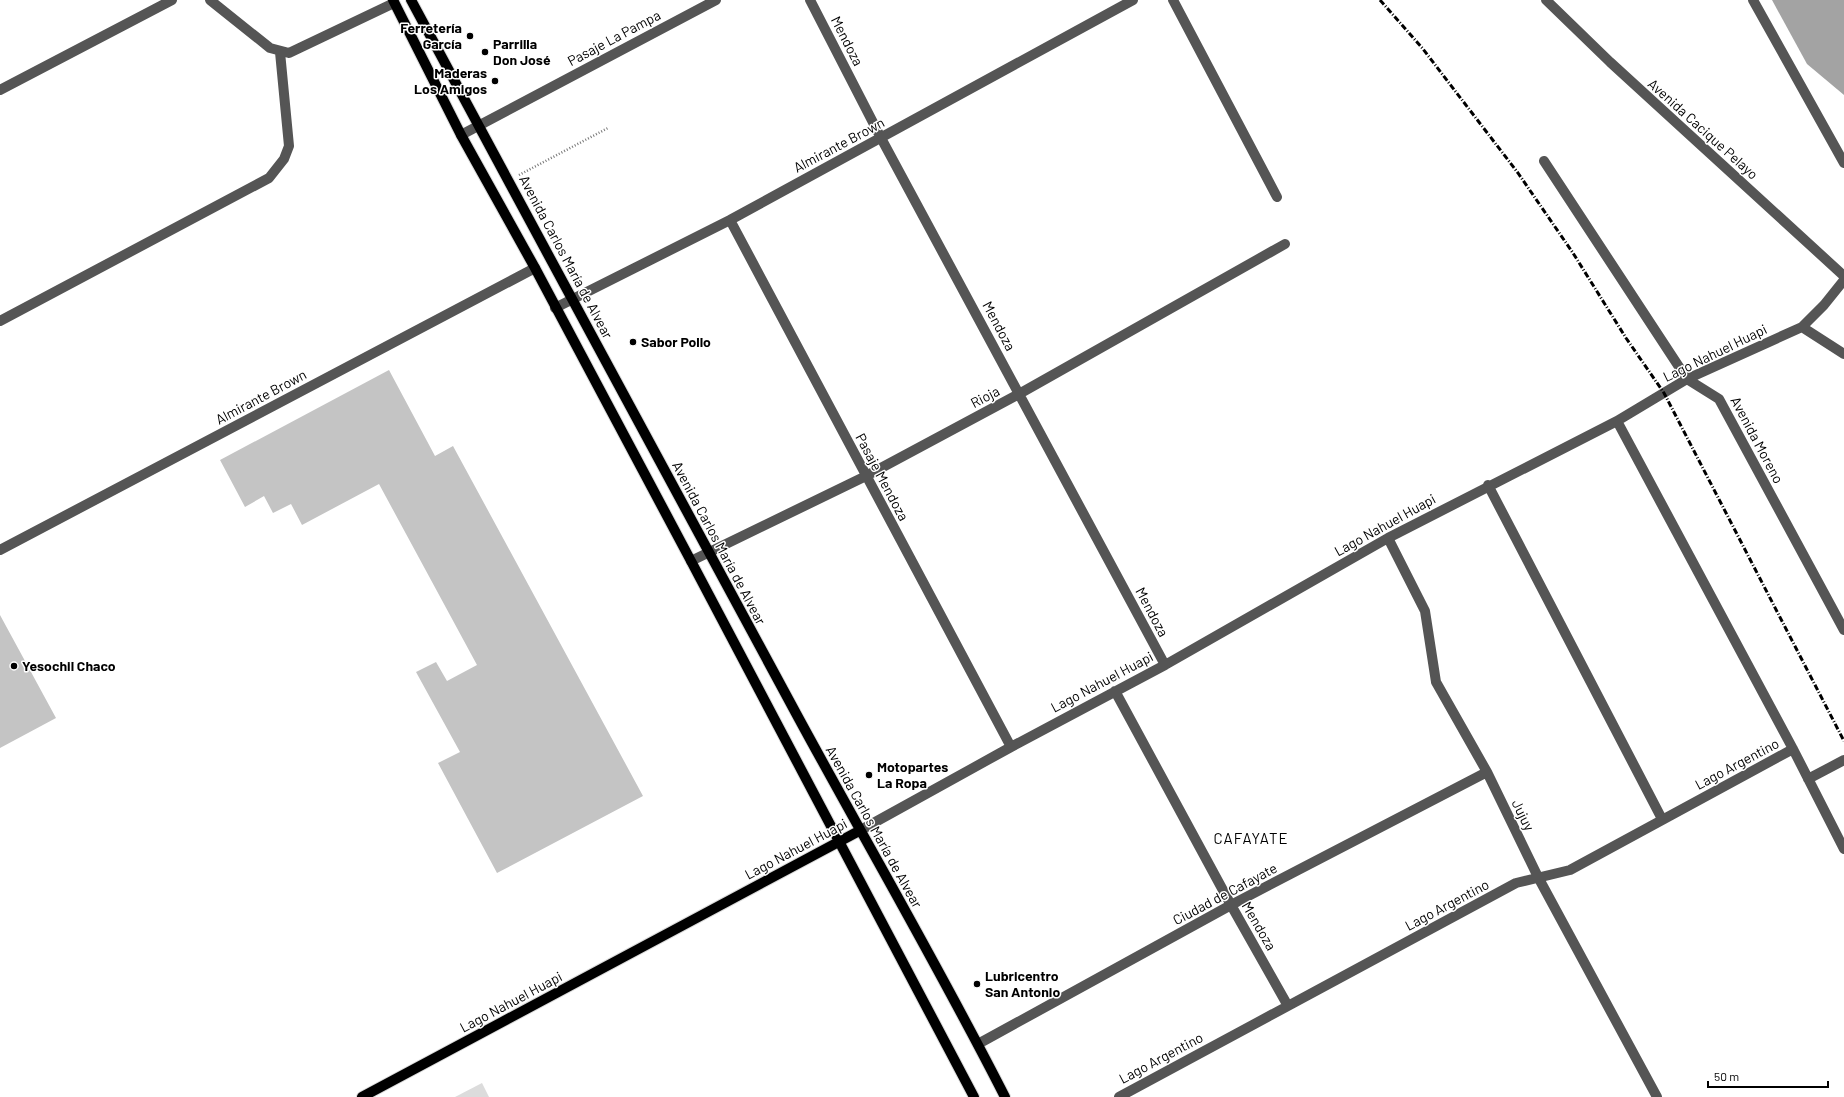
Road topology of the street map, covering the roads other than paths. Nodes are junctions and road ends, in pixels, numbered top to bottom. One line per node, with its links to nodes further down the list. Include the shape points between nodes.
1 (172, 0): 12 (street)
2 (210, 0): 11 (street, via 270,48)
3 (411, 0): 13 (main road, Avenida Carlos María de Alvear)
4 (716, 0): 13 (street, Pasaje La Pampa)
5 (810, 0): 15 (street, Mendoza)
6 (1133, 0): 15 (street, Almirante Brown)
7 (1173, 0): 18 (street)
8 (1546, 0): 22 (street, Avenida Cacique Pelayo)
9 (1753, 0): 17 (street)
10 (393, 1): 11 (street, via 289,53); 14 (main road)
11 (280, 52): 26 (street, via 289,146 284,159 268,178)
12 (0, 90)
13 (479, 126): 14 (street, Pasaje La Pampa); 24 (main road, Avenida Carlos María de Alvear)
14 (462, 135): 21 (main road)
15 (881, 138): 19 (street, Almirante Brown); 30 (street, Mendoza)
16 (1544, 161): 29 (street, Avenida Moreno)
17 (1844, 163)
18 (1277, 197)
19 (730, 220): 24 (street, Almirante Brown); 32 (street, Pasaje Mendoza)
20 (1285, 244): 30 (street, Rioja)
21 (535, 268): 25 (main road); 35 (street, Almirante Brown)
22 (1844, 276)
23 (1844, 280): 27 (street, Lago Nahuel Huapi)
24 (572, 299): 25 (street, Almirante Brown); 36 (main road, Avenida Carlos María de Alvear)
25 (555, 308): 37 (main road)
26 (0, 321)
27 (1802, 327): 28 (street); 29 (street, Lago Nahuel Huapi)
28 (1844, 354)
29 (1687, 379): 31 (street, Lago Nahuel Huapi); 38 (street, Avenida Moreno, via 1719,399)
30 (1019, 394): 32 (street, Rioja); 39 (street, Mendoza)
31 (1617, 421): 33 (street, Lago Nahuel Huapi); 42 (street)
32 (866, 476): 36 (street, Rioja); 41 (street, Pasaje Mendoza)
33 (1488, 486): 34 (street, Lago Nahuel Huapi); 46 (street)
34 (1388, 538): 39 (street, Lago Nahuel Huapi); 44 (street, Jujuy, via 1425,611 1436,682)
35 (0, 550)
36 (708, 552): 37 (street, Rioja); 47 (main road, Avenida Carlos María de Alvear)
37 (691, 561): 48 (main road)
38 (1844, 630)
39 (1165, 665): 40 (street, Lago Nahuel Huapi)
40 (1115, 691): 41 (street, Lago Nahuel Huapi); 51 (street, Mendoza)
41 (1011, 747): 47 (street, Lago Nahuel Huapi)
42 (1793, 750): 45 (street); 46 (street, Lago Argentino)
43 (1844, 760): 45 (street)
44 (1487, 772): 50 (street, Jujuy); 51 (street, Ciudad de Cafayate)
45 (1808, 779): 49 (street)
46 (1662, 819): 50 (street, Lago Argentino, via 1570,870)
47 (860, 831): 48 (main road, Lago Nahuel Huapi); 53 (main road, Avenida Carlos María de Alvear)
48 (838, 842): 54 (main road, Lago Nahuel Huapi); 55 (main road)
49 (1844, 849)
50 (1538, 877): 52 (street, Lago Argentino, via 1516,883); 58 (street, Jujuy)
51 (1231, 905): 52 (street, Mendoza); 53 (street, Ciudad de Cafayate)
52 (1288, 1006): 57 (street, Lago Argentino)
53 (978, 1044): 56 (main road, Avenida Carlos María de Alvear)
54 (362, 1097)
55 (974, 1097)
56 (1005, 1097)
57 (1119, 1097)
58 (1658, 1097)

